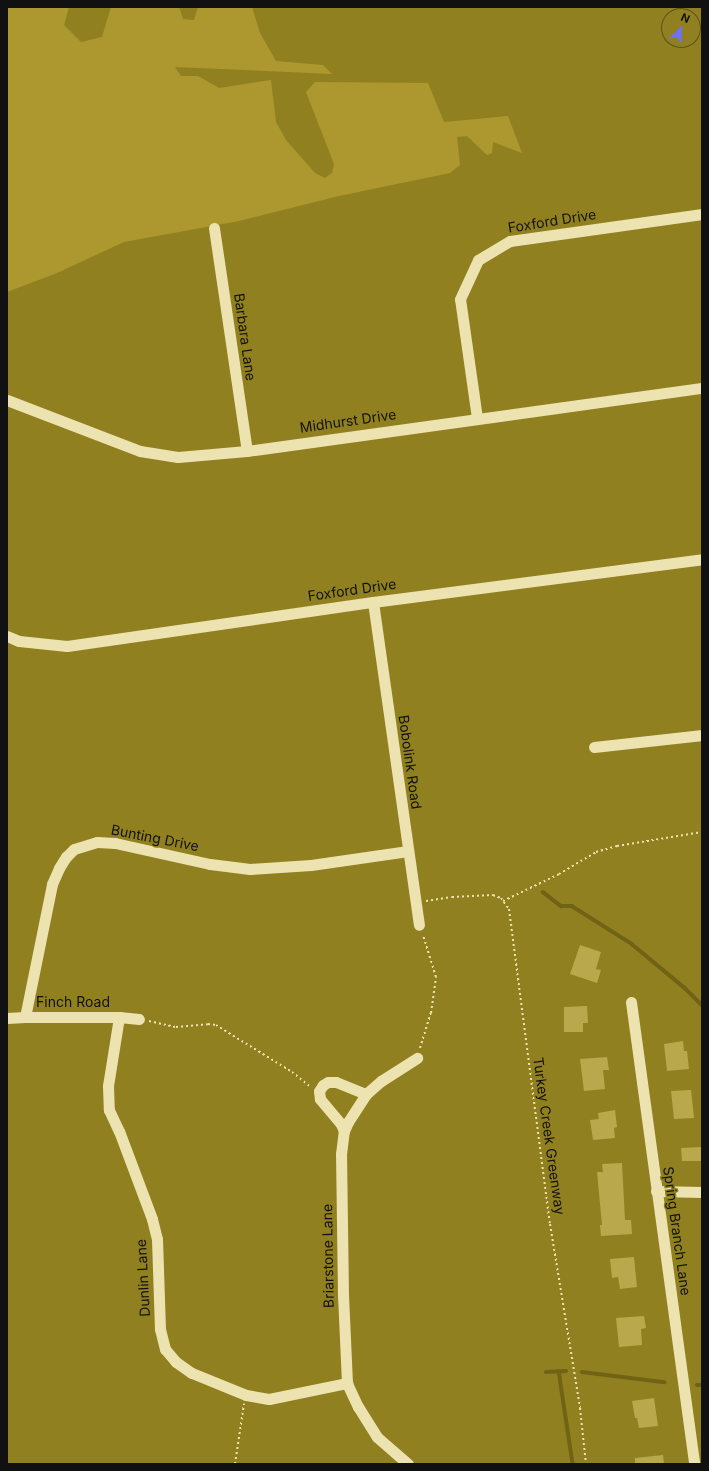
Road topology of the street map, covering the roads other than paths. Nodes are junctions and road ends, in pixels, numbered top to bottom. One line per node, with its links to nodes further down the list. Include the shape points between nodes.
1 (702, 214): 5 (street, Foxford Drive, via 510,241 478,260 460,298)
2 (214, 228): 6 (street, Barbara Lane)
3 (702, 388): 5 (street, Midhurst Drive)
4 (7, 400): 6 (street, Midhurst Drive, via 140,451 178,457)
5 (477, 418): 6 (street, Midhurst Drive)
6 (247, 451)
7 (702, 559): 8 (street, Foxford Drive)
8 (373, 602): 9 (street, Foxford Drive, via 67,646 19,641); 12 (street, Bobolink Road)
9 (7, 636)
10 (702, 735): 11 (street)
11 (594, 747)
12 (408, 851): 13 (street, Bobolink Road); 15 (street, Bunting Drive, via 311,865 250,869 210,864 115,843 97,842 74,849 58,868 52,884)
13 (419, 925)
14 (631, 1002): 22 (street, Spring Branch Lane)
15 (25, 1016): 16 (street, Finch Road); 17 (street, Finch Road)
16 (119, 1017): 18 (street, Finch Road); 24 (street, Dunlin Lane, via 108,1086 109,1110 119,1131 157,1239 160,1329 166,1349 176,1362 192,1373 246,1395 269,1399)
17 (7, 1018)
18 (139, 1019)
19 (417, 1058): 20 (street, Briarstone Lane)
20 (366, 1094): 21 (street, Briarstone Lane); 21 (street, via 336,1082 323,1085 320,1099 341,1124)
21 (344, 1132): 24 (street, Briarstone Lane, via 341,1154)
22 (656, 1191): 23 (street); 26 (street, Spring Branch Lane)
23 (702, 1192)
24 (347, 1383): 25 (street, Briarstone Lane, via 376,1437)
25 (408, 1464)
26 (694, 1464)

